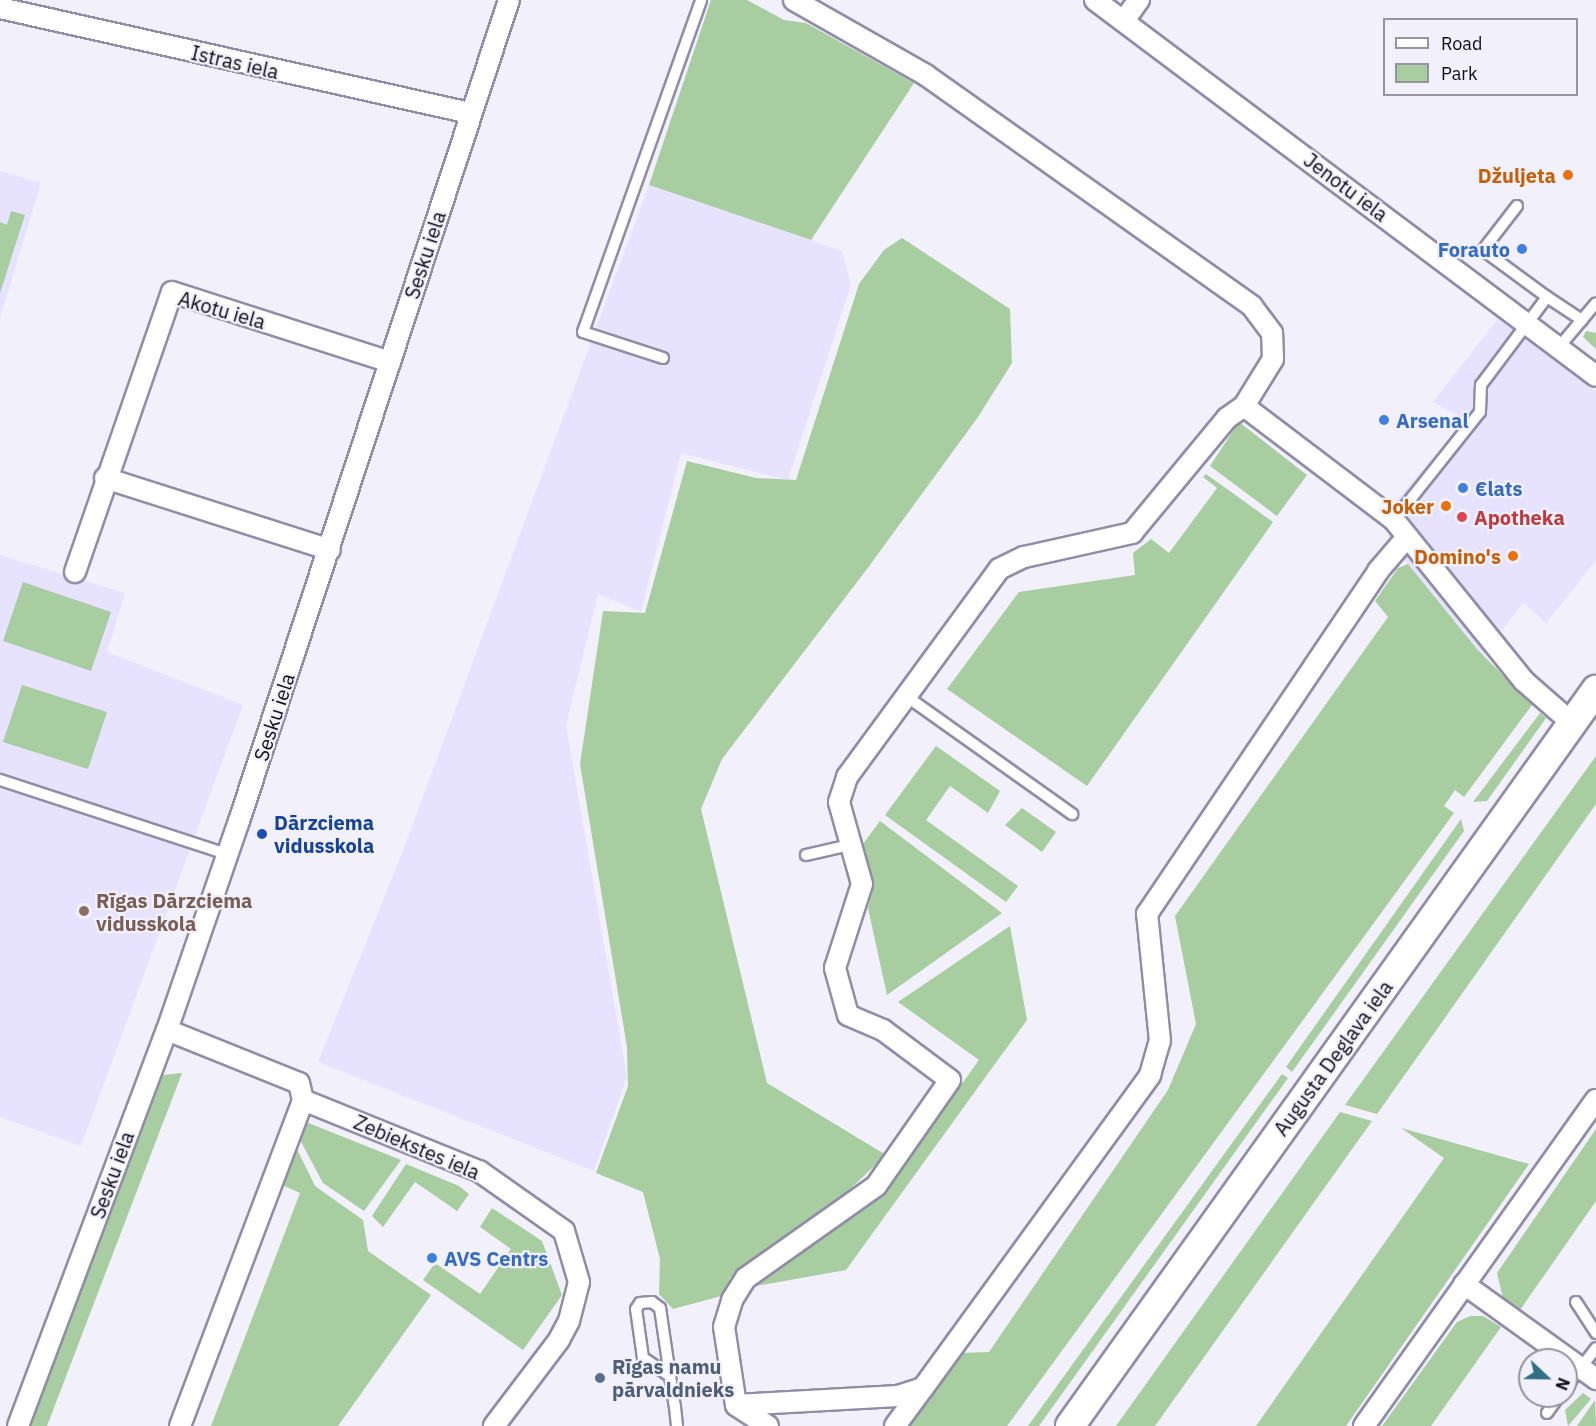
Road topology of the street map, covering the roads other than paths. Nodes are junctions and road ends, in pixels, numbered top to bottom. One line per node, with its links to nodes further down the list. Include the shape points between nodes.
1 (509, 0): 8 (street, Sesku iela)
2 (701, 0): 15 (lane, via 583,332)
3 (794, 0): 18 (street, via 936,81 1252,306 1272,333 1273,359)
4 (1095, 0): 7 (street, Jenotu iela)
5 (1139, 0): 7 (street)
6 (0, 8): 8 (street, Istras iela)
7 (1125, 19): 13 (street, Jenotu iela)
8 (471, 113): 16 (street, Sesku iela)
9 (1518, 206): 10 (lane, via 1483,250)
10 (1547, 297): 12 (lane); 13 (lane)
11 (1596, 303): 12 (lane)
12 (1582, 320): 14 (lane)
13 (1529, 325): 14 (street, Jenotu iela); 20 (lane, via 1481,385 1480,412)
14 (1559, 347): 17 (street, Jenotu iela)
15 (663, 358)
16 (390, 362): 19 (street, Akotu iela, via 172,292); 22 (street, Sesku iela)
17 (1596, 376)
18 (1244, 405): 20 (street); 25 (street, via 1227,418 1132,533 1024,557 999,569)
19 (105, 478): 22 (street); 23 (street, Akotu iela)
20 (1394, 520): 21 (street)
21 (1407, 537): 26 (street, via 1524,681); 41 (street, via 1378,571 1147,914 1160,1041 1150,1074)
22 (330, 550): 30 (street, Sesku iela)
23 (75, 572)
24 (1596, 690): 26 (main road, Augusta Deglava iela)
25 (906, 696): 28 (lane); 29 (street, via 847,777 839,802)
26 (1572, 723): 51 (main road, Augusta Deglava iela)
27 (0, 780): 30 (lane)
28 (1072, 814)
29 (850, 845): 31 (lane); 42 (street, via 862,884 835,969 848,1015 883,1030 950,1080 876,1186 746,1278 732,1300 724,1327)
30 (227, 854): 32 (street, Sesku iela)
31 (806, 855)
32 (167, 1030): 33 (street, via 299,1083); 45 (street, Sesku iela)
33 (303, 1100): 46 (street); 47 (street, Zebiekstes iela, via 479,1171 564,1231 579,1282 569,1321)
34 (1596, 1100): 35 (street)
35 (1464, 1284): 39 (street); 52 (street)
36 (1576, 1302): 37 (lane)
37 (1596, 1333)
38 (1596, 1348): 39 (lane)
39 (1588, 1374)
40 (670, 1376): 40 (lane, via 643,1358 636,1309 640,1303 652,1302 660,1308); 48 (lane)
41 (923, 1388): 42 (street, via 898,1396); 50 (street)
42 (736, 1405): 49 (street)
43 (1551, 1408): 44 (lane)
44 (1547, 1413)
45 (18, 1426)
46 (180, 1426)
47 (494, 1426)
48 (677, 1426)
49 (768, 1426)
50 (896, 1426)
51 (1070, 1426)
52 (1364, 1426)

